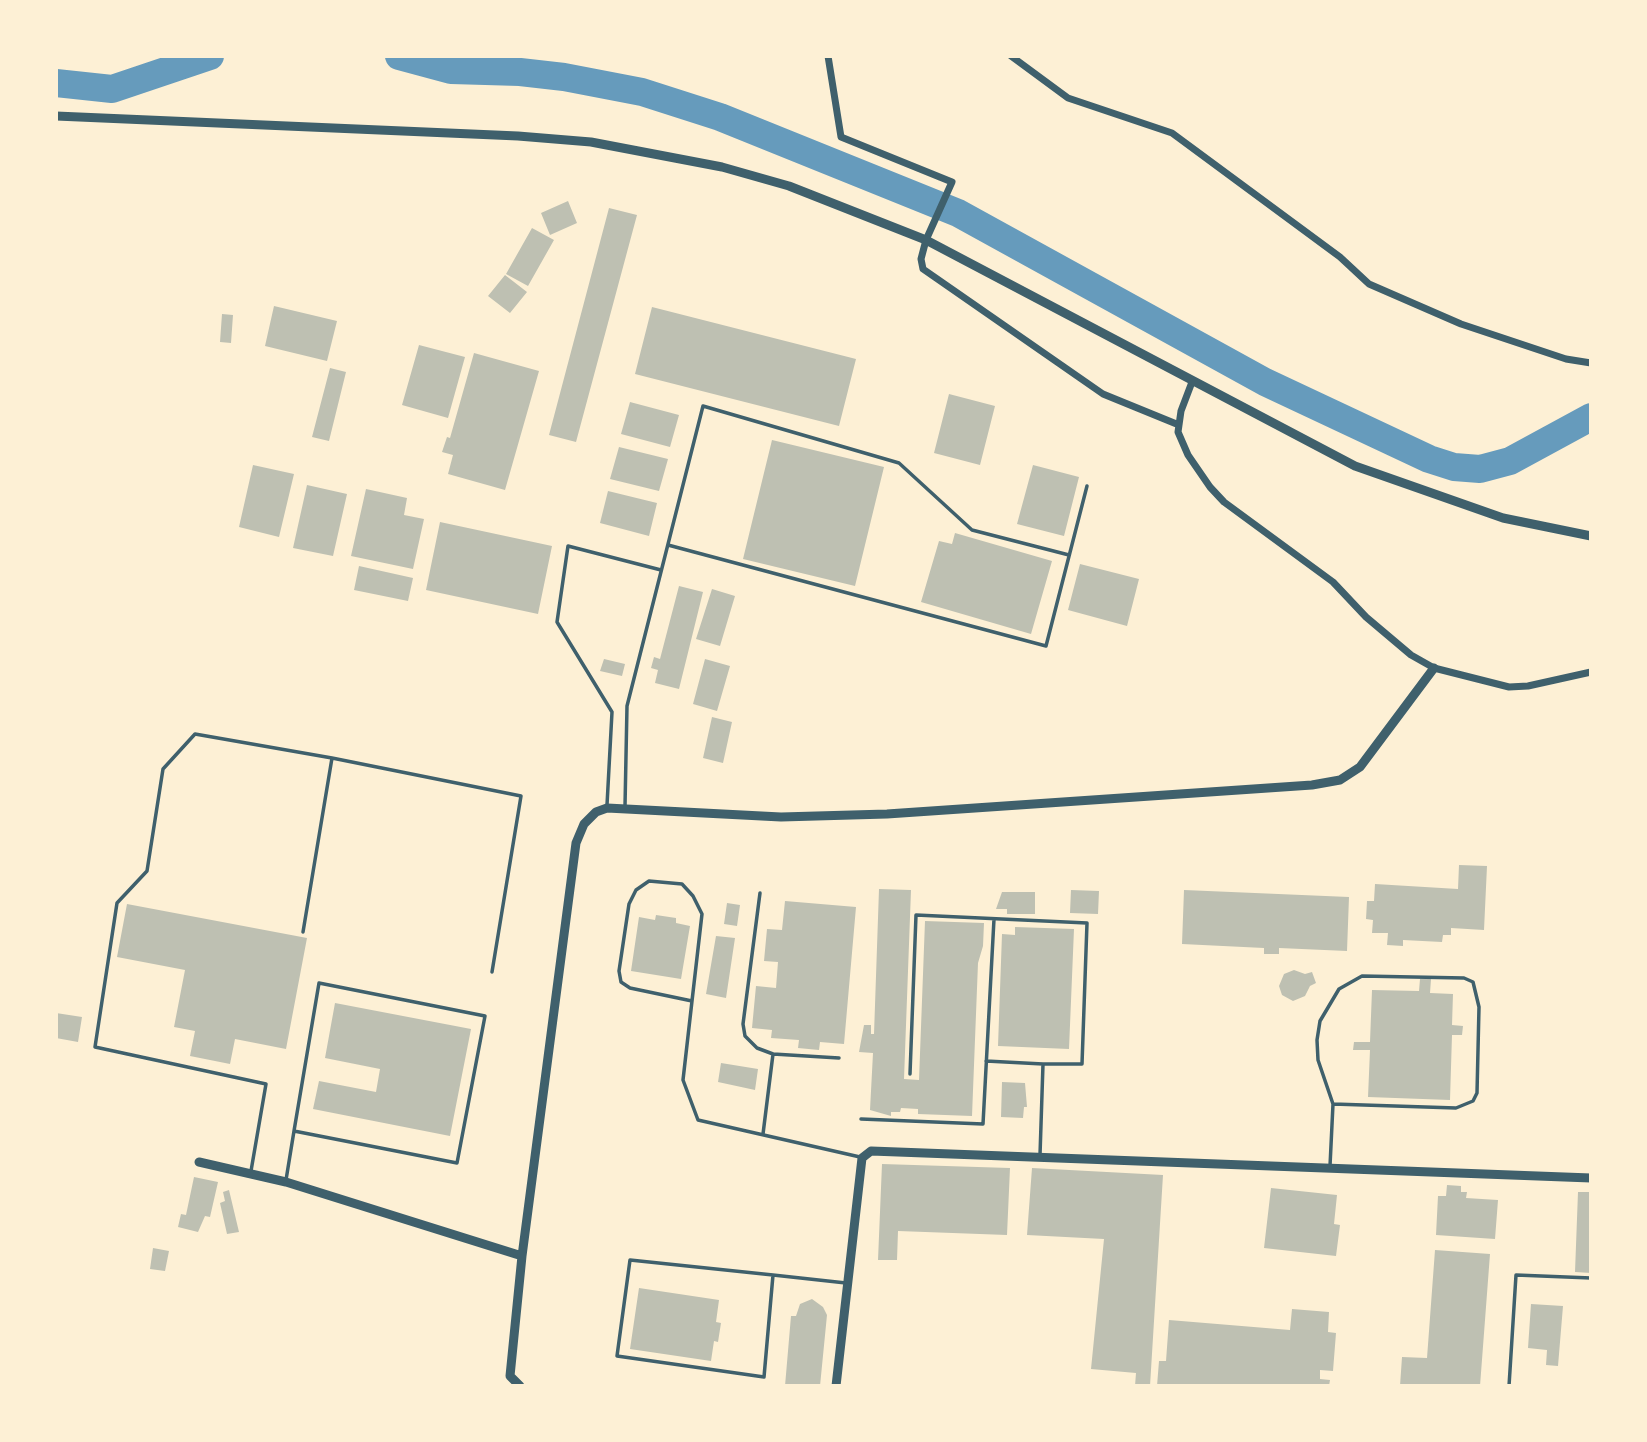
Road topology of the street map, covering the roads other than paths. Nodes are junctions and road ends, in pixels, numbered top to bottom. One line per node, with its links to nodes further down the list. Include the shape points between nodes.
1 (828, 56): 4 (street, via 841,137 951,182)
2 (1011, 56): 5 (street, via 1068,98 1172,133 1330,249 1369,284 1461,324)
3 (56, 116): 4 (street, via 591,142 722,167 778,183)
4 (926, 240): 6 (street); 7 (street, via 923,269 936,279 1103,394)
5 (1591, 363)
6 (1192, 382): 7 (street); 9 (street, via 1355,466 1503,518)
7 (1179, 425): 13 (street, via 1188,455 1224,502 1333,582 1366,617)
8 (1087, 486): 11 (lane)
9 (1591, 536)
10 (668, 545): 11 (lane, via 1046,646); 11 (lane, via 702,406 899,463 972,530); 12 (lane)
11 (1069, 555)
12 (662, 570): 16 (lane, via 568,546 557,622 612,712); 17 (lane, via 627,706)
13 (1434, 668): 14 (street, via 1509,687); 17 (street, via 1360,767 1340,780 1312,785 887,814 781,817)
14 (1591, 671)
15 (332, 758): 20 (lane); 21 (lane, via 521,796); 36 (lane, via 195,734 163,769 148,871 117,903 95,1047 266,1084)
16 (607, 808): 17 (street); 39 (street, via 584,824 576,843)
17 (625, 808)
18 (760, 893): 23 (lane, via 743,1024 745,1036 757,1048)
19 (994, 918): 25 (lane); 26 (lane, via 1087,923 1082,1065); 27 (lane, via 916,915)
20 (303, 932)
21 (492, 972)
22 (692, 1000): 22 (lane, via 630,988 621,982 629,904 636,890 649,881 682,884 702,915); 31 (lane, via 683,1080 698,1120)
23 (773, 1054): 24 (lane); 31 (lane)
24 (839, 1058)
25 (986, 1060): 26 (lane); 29 (lane, via 983,1124)
26 (1043, 1064): 32 (lane)
27 (911, 1074)
28 (1333, 1104): 28 (lane, via 1318,1060 1317,1040 1320,1021 1339,989 1362,976 1464,978 1473,982 1479,1007 1473,1101 1456,1108); 35 (lane)
29 (861, 1119)
30 (294, 1131): 30 (lane, via 319,984 485,1016 457,1163); 38 (lane)
31 (762, 1134): 33 (lane)
32 (1040, 1157): 33 (street, via 871,1151); 35 (street)
33 (862, 1158): 42 (street)
34 (199, 1162): 36 (street)
35 (1330, 1168): 37 (street)
36 (250, 1173): 38 (street)
37 (1591, 1178)
38 (286, 1182): 39 (street)
39 (522, 1256): 43 (street, via 510,1376)
40 (773, 1275): 40 (lane, via 631,1260 617,1356 764,1377); 42 (lane)
41 (1591, 1278): 45 (lane, via 1516,1275)
42 (848, 1284): 44 (street)
43 (520, 1386)
44 (836, 1386)
45 (1509, 1386)

